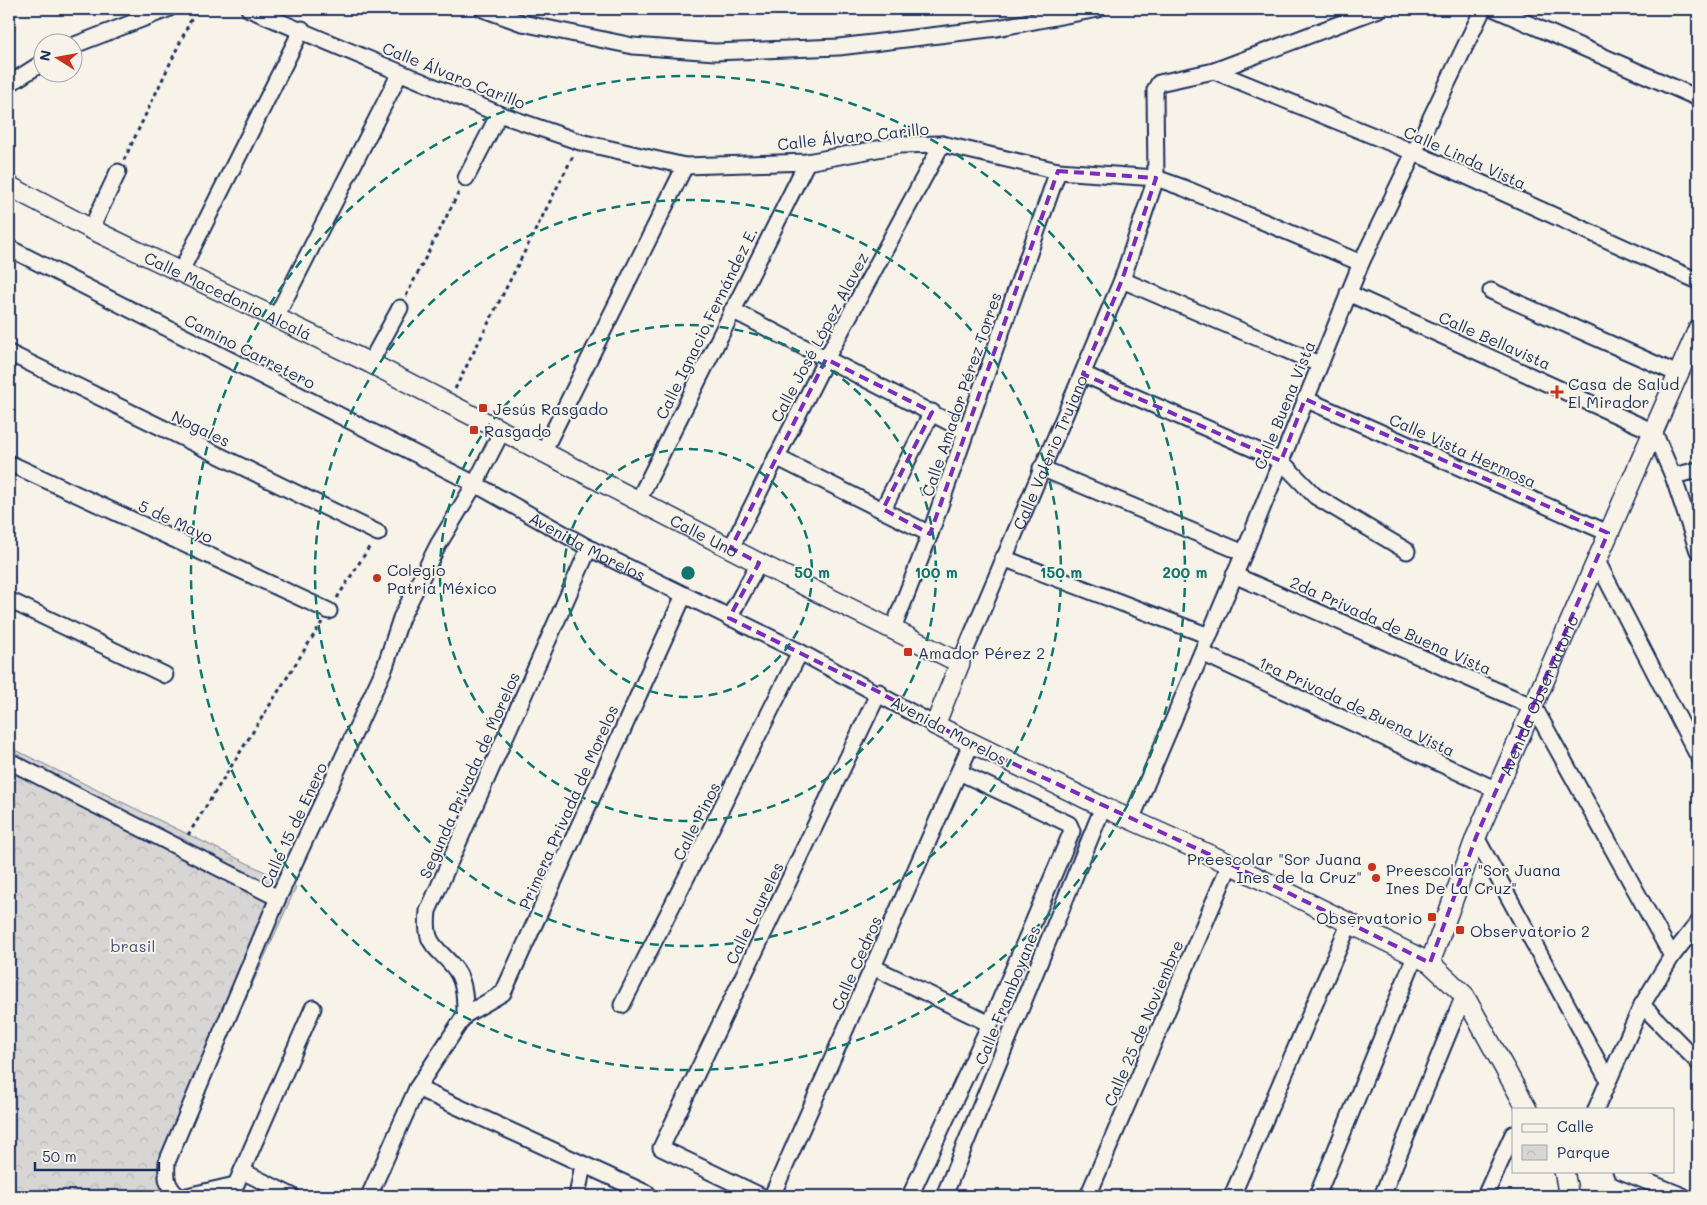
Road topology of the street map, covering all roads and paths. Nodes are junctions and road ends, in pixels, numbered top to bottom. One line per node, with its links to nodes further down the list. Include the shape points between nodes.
1 (168, 9): 10 (street)
2 (196, 9): 23 (path)
3 (250, 9): 9 (street, Calle Álvaro Carillo)
4 (483, 9): 5 (street, via 522,23 633,46 716,52 839,47 997,28)
5 (1098, 9)
6 (1379, 9): 12 (street)
7 (1483, 9): 19 (street, Calle Buena Vista)
8 (1495, 9): 15 (street)
9 (302, 29): 13 (street, Calle Álvaro Carillo); 30 (street)
10 (82, 42)
11 (32, 69): 14 (street)
12 (1214, 71): 19 (street, Calle Linda Vista); 25 (street, Calle Valerio Trujano, via 1160,83 1155,90)
13 (400, 73): 16 (street, Calle Álvaro Carillo); 37 (street)
14 (9, 84)
15 (1698, 98)
16 (499, 114): 17 (street, Calle Álvaro Carillo); 24 (street)
17 (580, 142): 21 (street, Calle Álvaro Carillo); 46 (path)
18 (942, 144): 20 (street, Calle Álvaro Carillo, via 899,145); 22 (street, Calle Álvaro Carillo); 40 (street, Calle José López Alavez)
19 (1413, 152): 29 (street, Calle Buena Vista); 32 (street, Calle Linda Vista)
20 (807, 162): 21 (street, Calle Álvaro Carillo); 36 (street, Calle Ignacio Fernández E.)
21 (685, 166): 51 (street)
22 (1058, 171): 25 (street, Calle Álvaro Carillo); 49 (street, Calle Amador Pérez Torres)
23 (118, 172): 27 (street)
24 (466, 178): 35 (path)
25 (1156, 178): 29 (street, Calle Álvaro Carillo); 31 (street, Calle Valerio Trujano)
26 (9, 186): 27 (street, Calle Macedonio Alcalá)
27 (91, 229): 30 (street, Calle Macedonio Alcalá)
28 (9, 248): 58 (street, Camino Carretero)
29 (1361, 263): 34 (street, Calle Buena Vista)
30 (180, 271): 37 (street, Calle Macedonio Alcalá)
31 (1122, 280): 42 (street); 43 (street, Calle Valerio Trujano)
32 (1698, 281)
33 (1491, 291): 44 (street)
34 (1348, 293): 42 (street, Calle Buena Vista); 50 (street, Calle Bellavista)
35 (400, 308): 41 (street)
36 (732, 310): 40 (street); 59 (street, Calle Ignacio Fernández E.)
37 (276, 317): 41 (street, Calle Macedonio Alcalá)
38 (1698, 329): 44 (street, Avenida Observatorio)
39 (9, 353): 61 (street, Nogales)
40 (826, 359): 47 (street); 52 (street, Calle José López Alavez)
41 (370, 363): 46 (street, Calle Macedonio Alcalá)
42 (1319, 364): 45 (street, Calle Buena Vista)
43 (1083, 374): 53 (street); 55 (street, Calle Valerio Trujano)
44 (1678, 374): 50 (street, Avenida Observatorio)
45 (1305, 399): 53 (street, Calle Buena Vista); 62 (street, Calle Vista Hermosa)
46 (448, 403): 48 (street, Calle Uno)
47 (932, 412): 49 (street); 60 (street)
48 (502, 431): 51 (street, Calle Uno); 58 (street, Calle 15 de Enero)
49 (966, 431): 63 (street, Calle Amador Pérez Torres)
50 (1654, 432): 57 (street); 62 (street, Avenida Observatorio)
51 (543, 452): 59 (street, Calle Uno)
52 (776, 457): 60 (street); 65 (street, Calle José López Alavez)
53 (1281, 460): 66 (street, via 1315,496); 68 (street, Calle Buena Vista)
54 (9, 463): 75 (street, 5 de Mayo)
55 (1041, 468): 68 (street); 69 (street, Calle Valerio Trujano)
56 (1698, 470): 57 (street)
57 (1673, 476): 67 (street)
58 (475, 484): 64 (street, Avenida Morelos); 96 (street, Calle 15 de Enero, via 438,545 401,618 385,667)
59 (638, 501): 65 (street, Calle Uno)
60 (883, 509): 63 (street)
61 (378, 533): 75 (path)
62 (1608, 533): 70 (street, Avenida Observatorio)
63 (930, 534): 77 (street, Calle Amador Pérez Torres)
64 (590, 548): 73 (street, Avenida Morelos); 106 (street, Segunda Privada de Morelos, via 428,911 426,929 432,945 457,971 464,990)
65 (731, 548): 71 (street, Calle Uno)
66 (1407, 551)
67 (1698, 551)
68 (1244, 553): 72 (street, Calle Buena Vista)
69 (1003, 558): 78 (street); 81 (street, Calle Valerio Trujano)
70 (1596, 559): 84 (street, Avenida Observatorio); 87 (street)
71 (759, 564): 76 (street); 77 (street, Calle Uno)
72 (1234, 575): 78 (street, Calle Buena Vista); 84 (street, 2da Privada de Buena Vista)
73 (684, 595): 76 (street, Avenida Morelos); 106 (street, Primera Privada de Morelos, via 503,993)
74 (9, 600): 82 (street)
75 (329, 611): 94 (path)
76 (729, 618): 79 (street, Avenida Morelos)
77 (893, 629): 81 (street, Calle Uno)
78 (1209, 636): 80 (street, Calle Buena Vista)
79 (800, 652): 83 (street, Avenida Morelos); 103 (street, Calle Pinos)
80 (1202, 653): 90 (street, 1ra Privada de Buena Vista); 92 (street, Calle Buena Vista)
81 (960, 663): 85 (street, Calle Valerio Trujano)
82 (165, 675)
83 (879, 692): 85 (street, Avenida Morelos); 121 (street, Calle Laureles, via 661,1148)
84 (1534, 706): 90 (street, Avenida Observatorio); 99 (street)
85 (935, 725): 86 (street, Avenida Morelos)
86 (971, 744): 89 (street, Calle Cedros); 91 (street, Avenida Morelos)
87 (1698, 756)
88 (9, 761): 94 (street)
89 (960, 772): 101 (street, Calle Cedros); 107 (street, via 1069,824 1072,831)
90 (1497, 790): 93 (street, Avenida Observatorio)
91 (1103, 807): 92 (street, Avenida Morelos); 128 (street, Calle Framboyanes)
92 (1131, 820): 95 (street, Avenida Morelos)
93 (1476, 837): 100 (street, Avenida Observatorio); 109 (street)
94 (180, 846): 96 (street)
95 (1230, 864): 97 (street, Avenida Morelos); 129 (street, Calle 25 de Noviembre)
96 (278, 898): 119 (street, Calle 15 de Enero, via 167,1162 166,1180)
97 (1350, 922): 100 (street, Avenida Morelos); 130 (street)
98 (1698, 923): 99 (street)
99 (1672, 956): 104 (street)
100 (1423, 958): 102 (street, Avenida Morelos); 131 (street)
101 (874, 966): 107 (street); 126 (street, Calle Cedros)
102 (1464, 994): 111 (street, Avenida Morelos); 132 (street)
103 (622, 1005)
104 (1642, 1005): 108 (street); 109 (street)
105 (313, 1008): 115 (street)
106 (465, 1015): 110 (street)
107 (990, 1024): 127 (street)
108 (1698, 1062)
109 (1608, 1080): 112 (street)
110 (417, 1088): 114 (street); 124 (street)
111 (1526, 1108)
112 (1596, 1108)
113 (1512, 1136): 133 (street)
114 (582, 1165): 120 (street); 125 (street)
115 (242, 1170): 118 (street); 123 (street)
116 (1566, 1172): 134 (street); 135 (street)
117 (1623, 1172): 136 (street)
118 (233, 1191): 122 (street)
119 (174, 1192)
120 (648, 1194)
121 (756, 1195)
122 (187, 1196)
123 (292, 1196)
124 (369, 1196)
125 (577, 1196)
126 (772, 1196)
127 (910, 1196)
128 (944, 1196)
129 (1088, 1196)
130 (1232, 1196)
131 (1317, 1196)
132 (1382, 1196)
133 (1486, 1196)
134 (1558, 1196)
135 (1569, 1196)
136 (1683, 1196)

